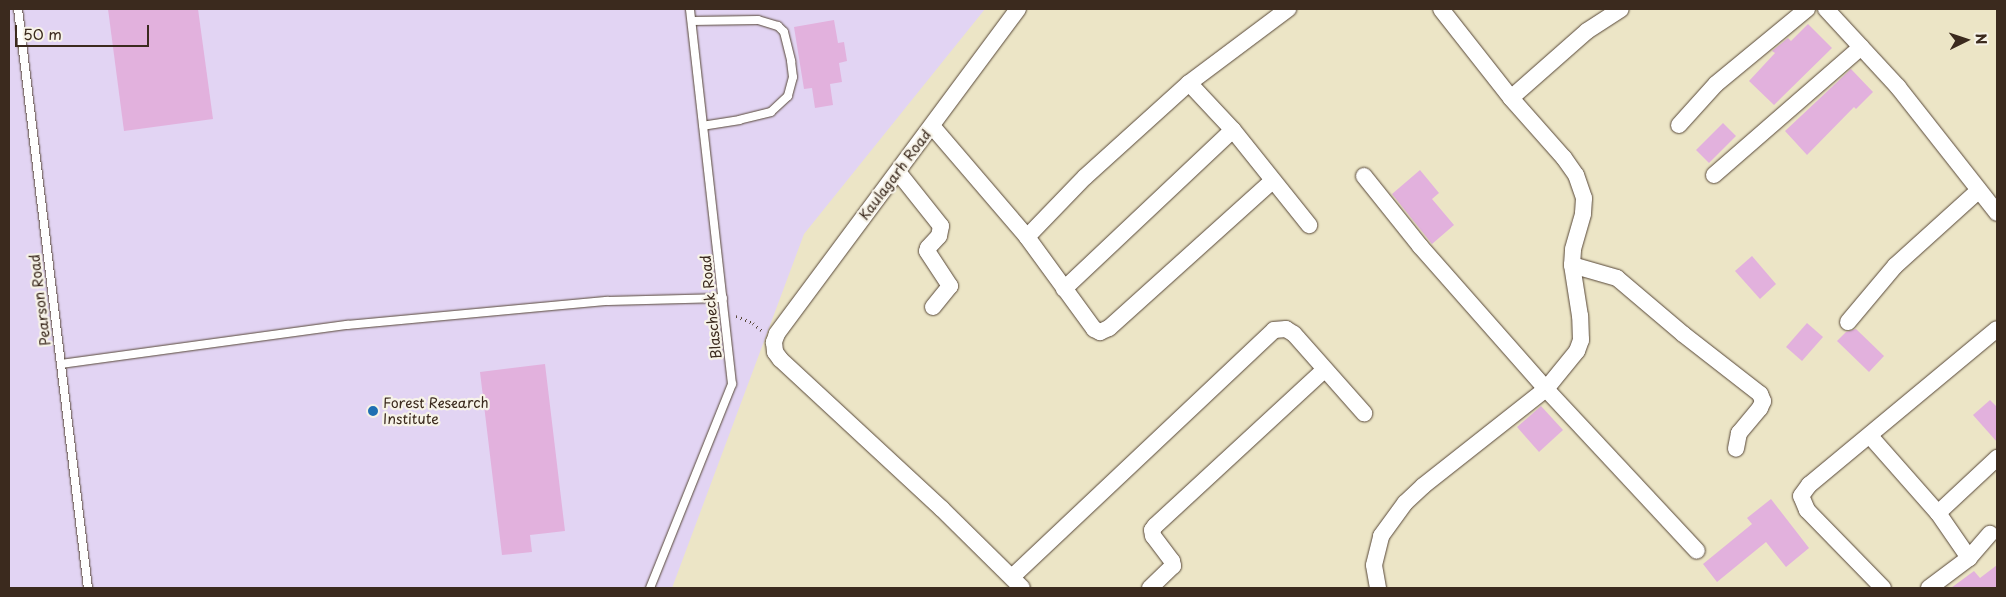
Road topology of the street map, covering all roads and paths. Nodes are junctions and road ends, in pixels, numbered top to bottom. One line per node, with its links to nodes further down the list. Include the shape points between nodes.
1 (18, 9): 33 (lane, Pearson Road)
2 (690, 9): 9 (lane, Blascheck Road)
3 (1018, 9): 15 (street, Kaulagarh Road)
4 (1288, 9): 11 (street)
5 (1441, 9): 12 (street)
6 (1622, 9): 12 (street, via 1587,31)
7 (1807, 9): 13 (street, via 1716,84)
8 (1826, 9): 10 (street)
9 (692, 20): 14 (lane, Blascheck Road); 14 (lane, via 738,19 778,26 784,32 792,61 792,88 777,108 759,116)
10 (1860, 48): 18 (street); 21 (street, via 1898,86)
11 (1189, 83): 16 (street); 24 (street, via 1085,177)
12 (1511, 98): 25 (street, via 1564,158 1584,198 1572,249)
13 (1679, 125)
14 (704, 126): 27 (lane, Blascheck Road)
15 (932, 126): 17 (street, Kaulagarh Road); 24 (street)
16 (1233, 130): 20 (street); 26 (street)
17 (898, 172): 28 (street, via 941,226 939,236 927,252 950,286); 32 (street, Kaulagarh Road)
18 (1714, 175)
19 (1364, 176): 35 (street, via 1420,246)
20 (1272, 180): 23 (street); 26 (street, via 1105,330 1094,329)
21 (1979, 190): 22 (street); 30 (street, via 1895,266)
22 (1997, 213)
23 (1309, 225)
24 (1027, 237): 26 (street)
25 (1572, 265): 35 (street, via 1581,340 1577,351); 38 (street, via 1617,278 1760,394 1763,401 1760,408 1739,433)
26 (1064, 288)
27 (723, 298): 29 (lane, Blascheck Road); 33 (lane, via 608,301 347,325)
28 (933, 307)
29 (724, 312): 32 (path, via 753,323); 46 (lane, Blascheck Road, via 732,384)
30 (1848, 322)
31 (1997, 329): 37 (street)
32 (774, 342): 44 (street, via 780,359)
33 (61, 364): 45 (lane, Pearson Road)
34 (1325, 369): 36 (street); 44 (street, via 1294,334 1286,329 1274,330); 47 (street, via 1155,526 1153,536 1173,566)
35 (1546, 389): 42 (street); 48 (street, via 1405,503 1381,536 1374,564)
36 (1364, 413)
37 (1870, 436): 40 (street); 49 (street, via 1809,485 1801,496 1807,510)
38 (1736, 449)
39 (1997, 458): 40 (street)
40 (1938, 513): 43 (street)
41 (1990, 534): 43 (street)
42 (1697, 551)
43 (1969, 558): 50 (street)
44 (1017, 583)
45 (88, 588)
46 (650, 588)
47 (1150, 588)
48 (1378, 588)
49 (1883, 588)
50 (1929, 588)

